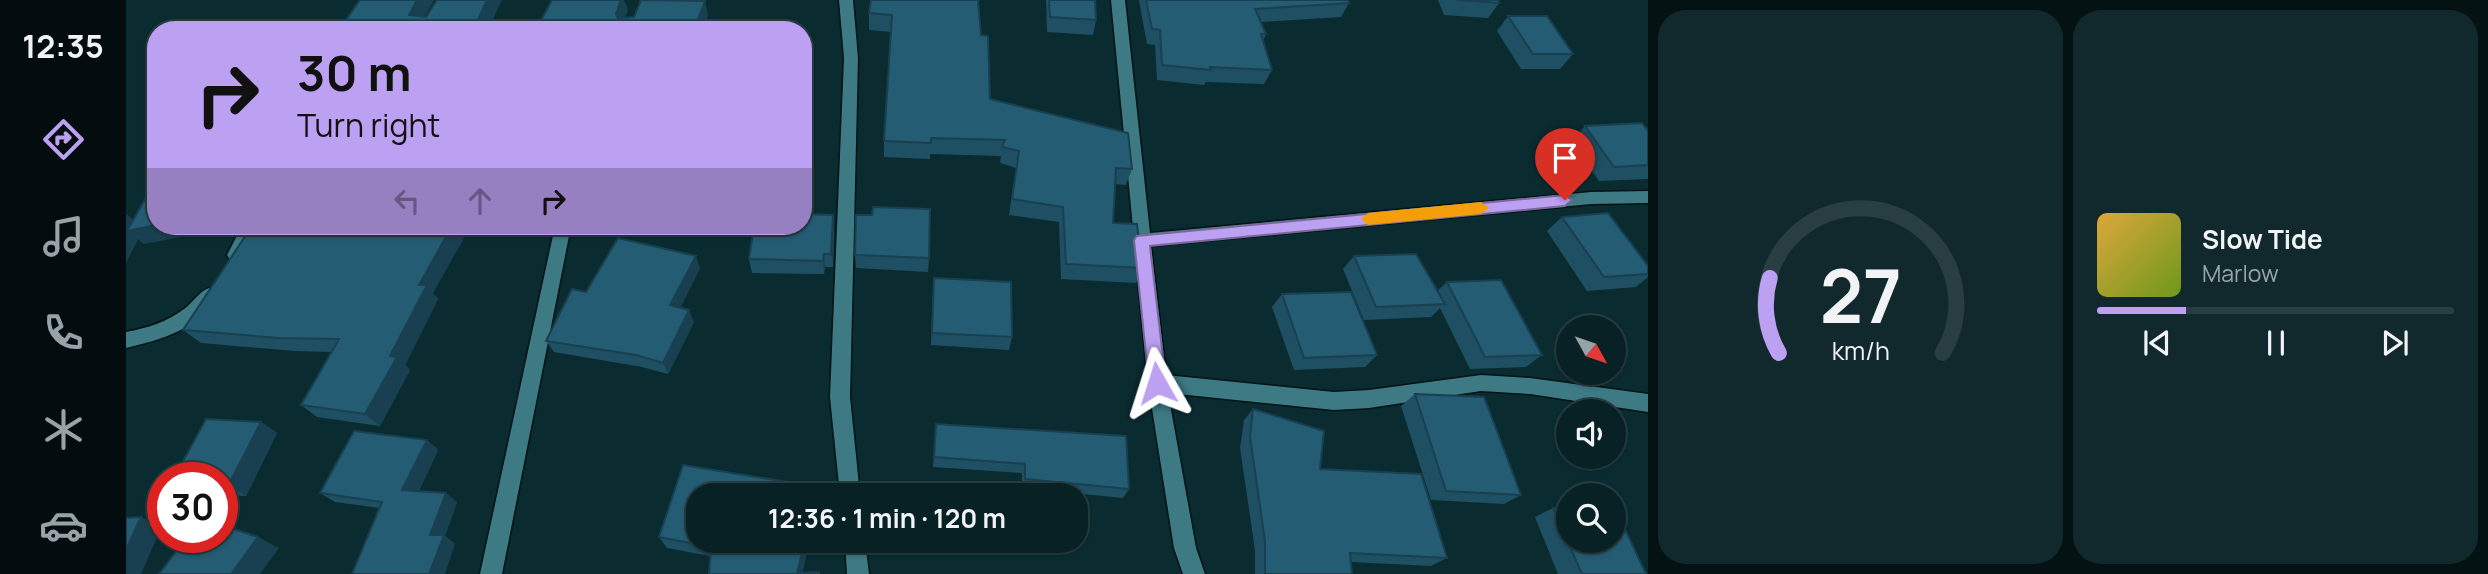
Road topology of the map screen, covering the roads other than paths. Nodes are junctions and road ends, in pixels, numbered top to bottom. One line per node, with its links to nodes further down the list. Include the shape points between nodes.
1 (846, 0): 10 (street, via 850,58 840,397)
2 (1118, 0): 6 (street)
3 (1648, 197): 6 (street, via 1591,198)
4 (245, 235): 7 (street, via 200,309 174,328)
5 (561, 235): 12 (street)
6 (1142, 240): 8 (street)
7 (126, 340)
8 (1157, 383): 9 (street, via 1334,401 1481,383); 14 (street, via 1185,548)
9 (1648, 402)
10 (849, 483)
11 (856, 553): 13 (street)
12 (491, 574)
13 (858, 574)
14 (1194, 574)

